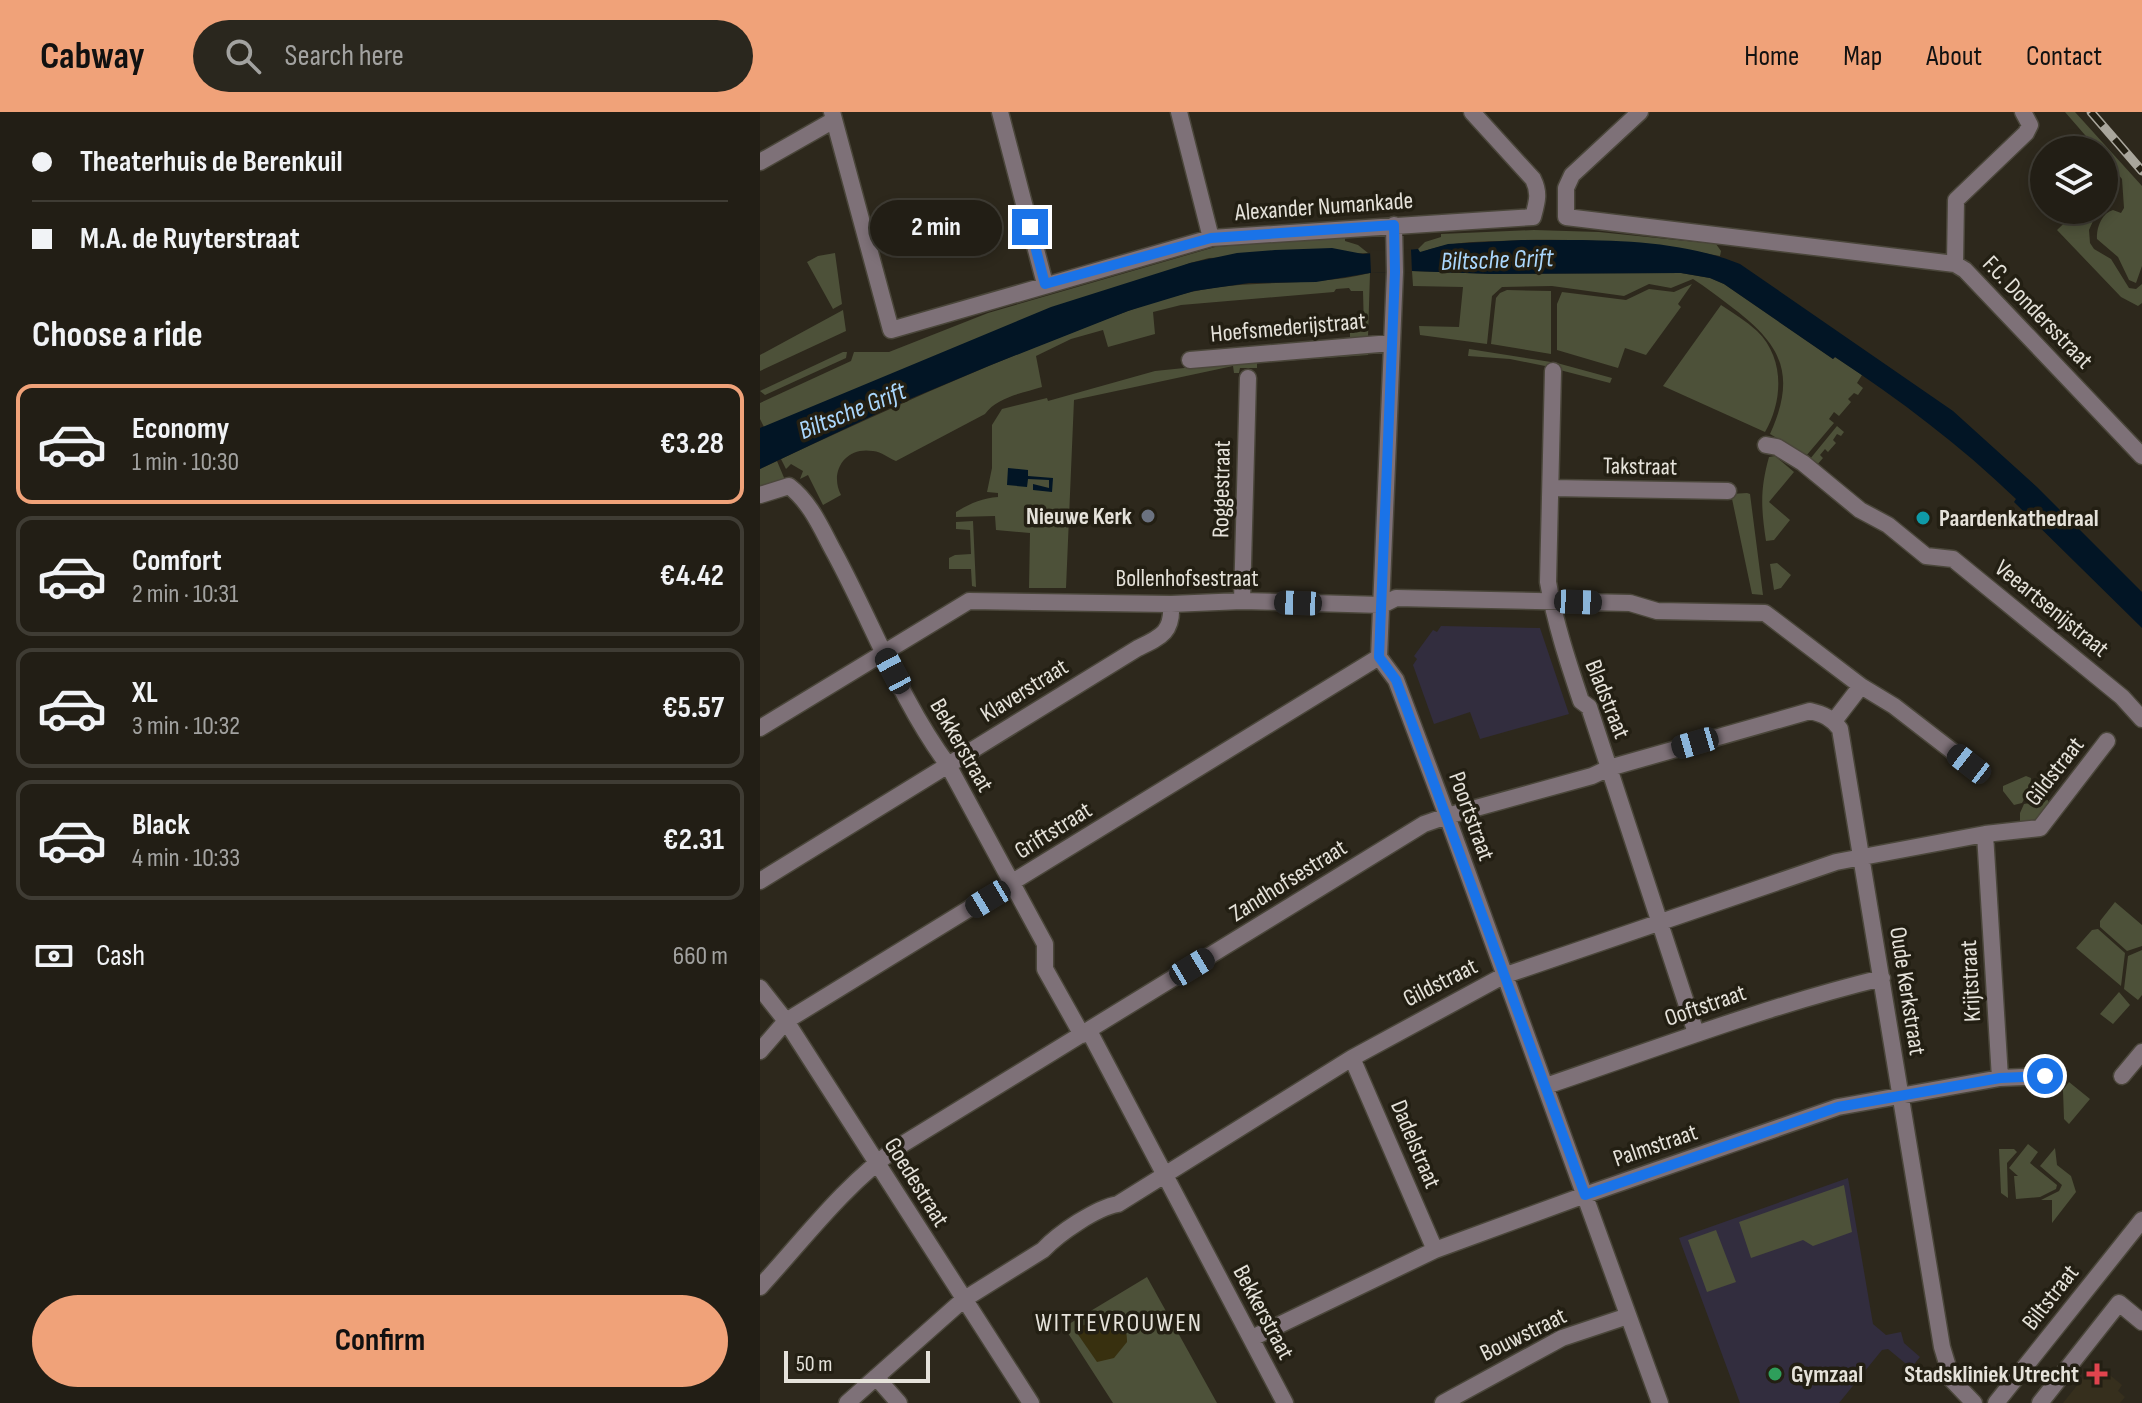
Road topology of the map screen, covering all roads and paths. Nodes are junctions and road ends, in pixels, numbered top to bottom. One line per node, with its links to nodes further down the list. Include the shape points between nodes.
1 (1000, 112): 11 (street)
2 (1179, 112): 9 (street)
3 (1472, 112): 8 (street, Alexander Numankade, via 1533,179 1538,189 1533,217)
4 (1640, 112): 10 (street, via 1572,175 1566,188 1566,217)
5 (2025, 114): 10 (street, F.C. Dondersstraat, via 2030,125 2026,133 1956,200)
6 (833, 116): 7 (street); 11 (street, Alexander Numankade, via 891,330)
7 (760, 162)
8 (1394, 225): 9 (street, Alexander Numankade); 12 (street)
9 (1211, 238): 11 (street, Alexander Numankade)
10 (1955, 264): 17 (street, F.C. Dondersstraat)
11 (1045, 284)
12 (1391, 343): 13 (street, Hoefsmederijstraat); 24 (street)
13 (1190, 360)
14 (1553, 371): 18 (street, Bladstraat)
15 (1248, 378): 21 (street, Roggestraat)
16 (1766, 445): 28 (street, Veeartsenijstraat, via 1803,463 1926,556 1953,559)
17 (2142, 456)
18 (1551, 488): 19 (street, Takstraat); 22 (street, Bladstraat)
19 (1728, 491)
20 (760, 495): 25 (street, Bekkerstraat, via 789,486 804,497)
21 (1242, 601): 23 (street, Bollenhofsestraat); 24 (street, Bollenhofsestraat)
22 (1552, 601): 24 (street, Bollenhofsestraat, via 1396,598); 27 (street, Bollenhofsestraat, via 1630,603 1657,611 1765,613); 34 (street, Bladstraat, via 1571,672)
23 (1171, 604): 25 (street, Bollenhofsestraat, via 969,601); 33 (street, Klaverstraat, via 1172,620 1161,637)
24 (1382, 605): 26 (street)
25 (883, 652): 30 (street, Bollenhofsestraat); 33 (street, Bekkerstraat)
26 (1379, 657): 35 (street, Poortstraat, via 1396,680); 39 (street, Griftstraat)
27 (1861, 686): 29 (street); 32 (street, Bollenhofsestraat)
28 (2142, 719)
29 (1834, 721): 34 (street, Zandhofsestraat, via 1810,711); 37 (street, Oude Kerkstraat, via 1840,729)
30 (760, 728)
31 (2107, 741): 36 (street, Gildstraat, via 2040,828)
32 (1969, 764)
33 (948, 765): 38 (street, Klaverstraat); 39 (street, Bekkerstraat)
34 (1609, 768): 35 (street, Zandhofsestraat); 40 (street, Bladstraat)
35 (1447, 816): 41 (street, Poortstraat); 45 (street, Zandhofsestraat, via 1424,824)
36 (1985, 834): 37 (street, Gildstraat); 52 (street, Krijtstraat)
37 (1862, 856): 40 (street, Gildstraat); 42 (street, Oude Kerkstraat)
38 (760, 881)
39 (1013, 883): 44 (street, Griftstraat); 45 (street, Bekkerstraat, via 1045,944 1045,969)
40 (1660, 923): 41 (street, Gildstraat); 46 (street, Bladstraat)
41 (1503, 976): 49 (street, Gildstraat); 53 (street, Poortstraat)
42 (1882, 978): 46 (street, Ooftstraat); 54 (street, Oude Kerkstraat)
43 (760, 988): 44 (street, Goedestraat)
44 (786, 1021): 47 (street, Griftstraat); 55 (street, Goedestraat)
45 (1085, 1033): 55 (street, Zandhofsestraat); 56 (street, Bekkerstraat)
46 (1696, 1033): 53 (street, Ooftstraat)
47 (760, 1051)
48 (2142, 1052): 51 (street)
49 (1352, 1058): 56 (street, Gildstraat); 59 (street, Dadelstraat)
50 (2045, 1076): 52 (street)
51 (2122, 1076)
52 (2000, 1078): 54 (street, Palmstraat)
53 (1546, 1086): 57 (street, Poortstraat)
54 (1900, 1095): 57 (street, Palmstraat, via 1838,1107); 72 (street, Oude Kerkstraat, via 1942,1347 1952,1380)
55 (877, 1162): 60 (street, Zandhofsestraat); 61 (street, Goedestraat)
56 (1164, 1175): 61 (street, Gildstraat, via 1106,1206); 64 (street, Bekkerstraat)
57 (1585, 1195): 59 (street, Palmstraat); 62 (street, Poortstraat)
58 (2142, 1220): 73 (street, Biltstraat)
59 (1435, 1250): 64 (street, Palmstraat)
60 (760, 1287)
61 (963, 1300): 65 (street, Gildstraat); 68 (street, Goedestraat)
62 (1628, 1316): 70 (street, Bouwstraat, via 1562,1338); 71 (street, Poortstraat)
63 (2142, 1322): 74 (street, via 2119,1303)
64 (1252, 1338): 69 (street, Bekkerstraat)
65 (876, 1377): 66 (street, Gildstraat); 67 (street)
66 (847, 1403)
67 (899, 1403)
68 (1031, 1403)
69 (1285, 1403)
70 (1443, 1403)
71 (1660, 1403)
72 (1974, 1403)
73 (1996, 1403)
74 (2040, 1403)

